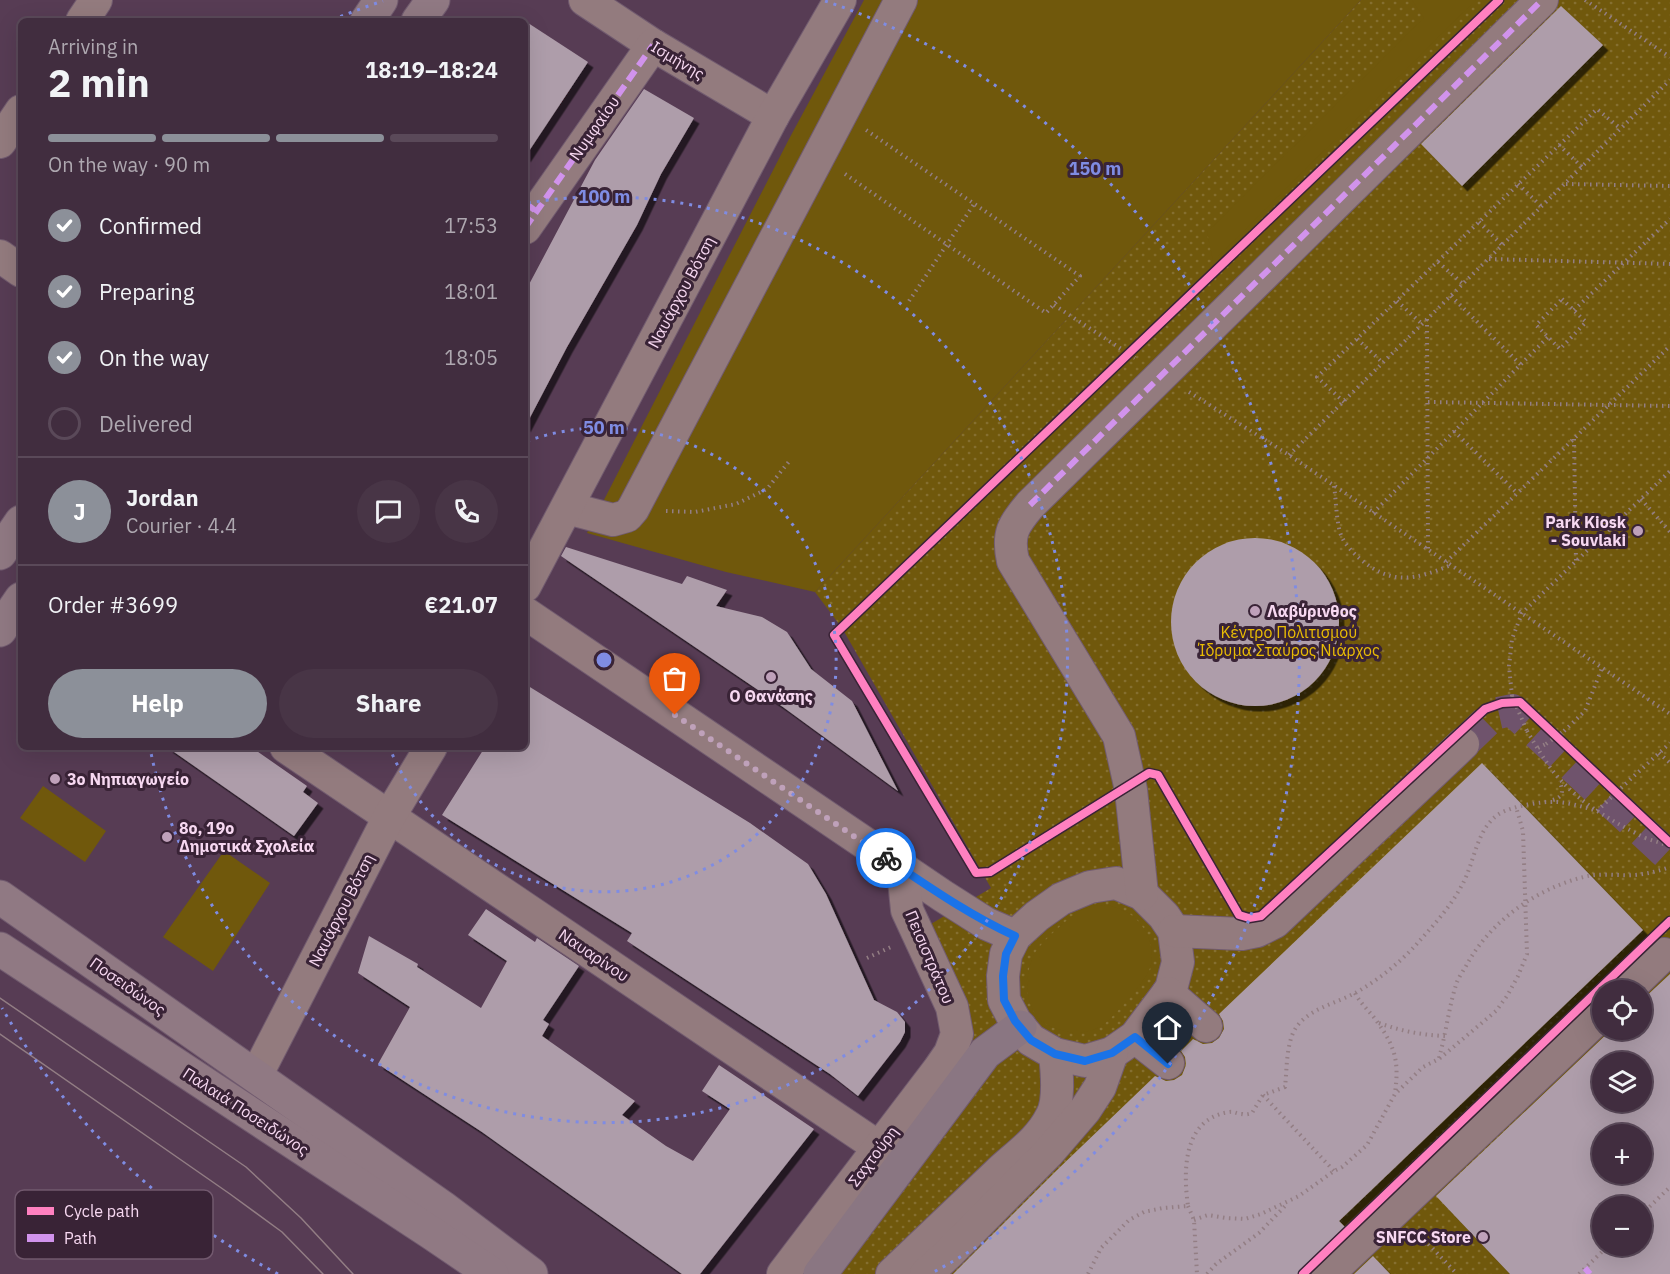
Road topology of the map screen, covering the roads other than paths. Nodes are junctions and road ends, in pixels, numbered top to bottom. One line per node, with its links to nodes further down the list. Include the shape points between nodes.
1 (96, 0): 8 (street)
2 (381, 0): 9 (main road)
3 (433, 0): 10 (main road)
4 (585, 0): 11 (street, Ισμήνης)
5 (840, 0): 13 (street, Ναυάρχου Βότση)
6 (901, 0): 18 (street, via 638,501 627,516 613,520)
7 (1542, 0): 28 (street, via 1174,383 1030,505 1011,532 1013,561 1119,736 1131,790)
8 (84, 18)
9 (369, 18)
10 (420, 18)
11 (652, 45): 13 (street, Ισμήνης); 15 (street, Νυμφαίου)
12 (18, 115): 14 (street)
13 (773, 116): 18 (street, Ναυάρχου Βότση)
14 (0, 142)
15 (529, 214)
16 (0, 256): 17 (street)
17 (18, 269)
18 (581, 512): 19 (street, Ναυάρχου Βότση)
19 (528, 582)
20 (18, 603): 22 (main road)
21 (528, 615): 27 (street)
22 (0, 630)
23 (1463, 744): 30 (street, via 1275,922 1242,934)
24 (290, 750): 26 (street, Ναυαρίνου)
25 (428, 750): 26 (street, Ναυάρχου Βότση)
26 (389, 817): 43 (street, Ναυάρχου Βότση); 44 (street, Ναυαρίνου)
27 (903, 870): 31 (street, via 987,924); 39 (street, Πεισιστράτου, via 908,910 952,1007)
28 (1143, 894): 30 (street); 31 (street, via 1116,884 1090,887 1061,899)
29 (0, 897): 43 (main road, Ποσειδώνος)
30 (1174, 931): 35 (street, via 1178,962)
31 (1015, 936): 38 (street, via 1006,954 1004,1000)
32 (0, 949): 45 (main road, Παλαιά Ποσειδώνος)
33 (1664, 954): 34 (street)
34 (1637, 980)
35 (1168, 993): 37 (street); 40 (street)
36 (1592, 1023): 51 (street)
37 (1206, 1026)
38 (1020, 1028): 41 (street, via 1031,1040); 44 (highway, via 985,1053)
39 (957, 1034): 44 (street, Σαχτούρη)
40 (1124, 1045): 41 (street, via 1085,1061); 42 (street); 50 (street, via 1085,1110 1056,1144)
41 (1055, 1054): 49 (street, via 1057,1087 1053,1115 1037,1138)
42 (1168, 1064)
43 (256, 1076): 46 (main road, Παλαιά Ποσειδώνος)
44 (891, 1155): 47 (street, Σαχτούρη); 48 (highway)
45 (492, 1274)
46 (531, 1274)
47 (783, 1274)
48 (820, 1274)
49 (892, 1274)
50 (926, 1274)
51 (1328, 1274)

